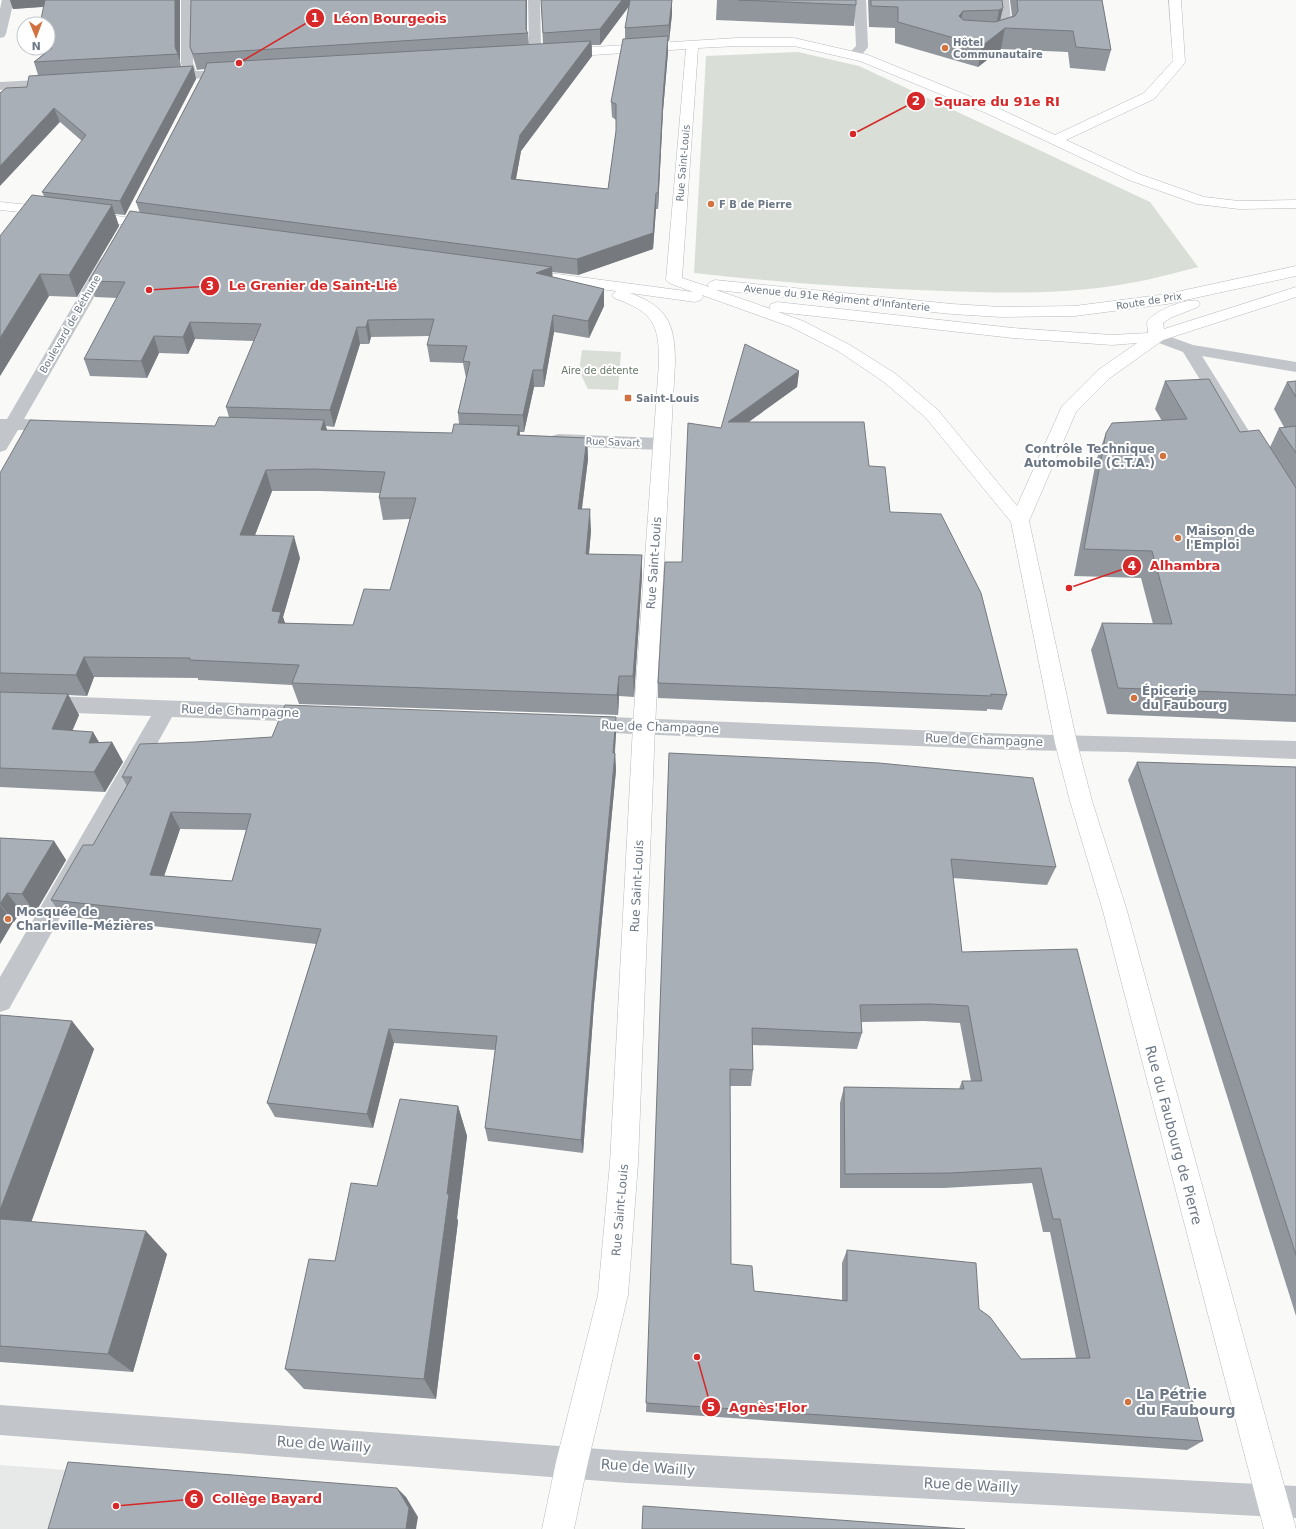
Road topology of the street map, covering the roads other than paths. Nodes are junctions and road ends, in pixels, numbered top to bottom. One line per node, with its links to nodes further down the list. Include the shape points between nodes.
1 (8, 0): 7 (street)
2 (187, 0): 14 (street, via 187,63)
3 (534, 0): 10 (street, via 535,45)
4 (860, 0): 12 (street, via 862,47)
5 (1003, 0): 8 (street, via 1006,32)
6 (1175, 0): 19 (main road, via 1179,62 1149,96)
7 (0, 34)
8 (981, 37)
9 (692, 45): 10 (main road); 12 (main road, via 794,42); 28 (main road, Rue Saint-Louis)
10 (538, 54): 11 (main road)
11 (522, 55)
12 (853, 55): 19 (main road, via 991,110)
13 (220, 73): 16 (main road)
14 (192, 75): 15 (street); 16 (street)
15 (154, 77)
16 (203, 80)
17 (69, 82): 18 (street)
18 (0, 86)
19 (1055, 140): 20 (main road, via 1134,177 1202,202)
20 (1296, 204)
21 (0, 206): 24 (main road, via 70,214)
22 (138, 208): 24 (main road, Boulevard de Béthune)
23 (168, 227): 24 (main road)
24 (122, 235): 38 (street, Boulevard de Béthune)
25 (1296, 271): 29 (main road, Route de Prix)
26 (611, 272): 28 (main road, Avenue du 91e Régiment d'Infanterie)
27 (526, 275): 30 (main road, Avenue du 91e Régiment d'Infanterie)
28 (674, 280): 32 (main road, Avenue du 91e Régiment d'Infanterie); 33 (main road, Avenue du 91e Régiment d'Infanterie, via 791,294)
29 (1254, 280): 34 (main road, Route de Prix, via 1142,303 1075,311); 35 (main road, via 1164,315 1156,322)
30 (588, 284): 32 (main road, Avenue du 91e Régiment d'Infanterie); 41 (main road, Rue Saint-Louis, via 649,308 661,324 667,354)
31 (1296, 292): 35 (main road)
32 (737, 302): 35 (main road, Avenue du 91e Régiment d'Infanterie, via 1013,333 1112,340); 44 (main road, Avenue du 91e Régiment d'Infanterie, via 797,324 844,348 890,378 932,414)
33 (1000, 312): 34 (main road, Route de Prix)
34 (1030, 312): 35 (main road)
35 (1157, 337): 36 (street); 44 (main road, via 1104,374 1068,410)
36 (1189, 349): 37 (street); 43 (street)
37 (1296, 367)
38 (6, 424): 39 (street); 42 (street, Boulevard de Béthune)
39 (72, 427)
40 (542, 440): 41 (street, Rue Savart)
41 (662, 444): 49 (main road, Rue Saint-Louis)
42 (0, 446)
43 (1267, 474)
44 (1020, 521): 50 (main road, Avenue du 91e Régiment d'Infanterie)
45 (0, 702): 46 (street, Rue de Champagne)
46 (166, 708): 47 (street, Rue de Champagne); 52 (street)
47 (333, 714)
48 (571, 723): 49 (street, Rue de Champagne)
49 (644, 726): 50 (street, Rue de Champagne); 54 (main road, Rue Saint-Louis, via 624,1163 613,1295)
50 (1066, 743): 51 (street, Rue de Champagne); 55 (main road, Rue du Faubourg de Pierre)
51 (1296, 750)
52 (0, 1001)
53 (0, 1420): 54 (street, Rue de Wailly)
54 (572, 1462): 55 (street, Rue de Wailly); 56 (main road, Rue Saint-Louis)
55 (1282, 1511)
56 (558, 1529)

